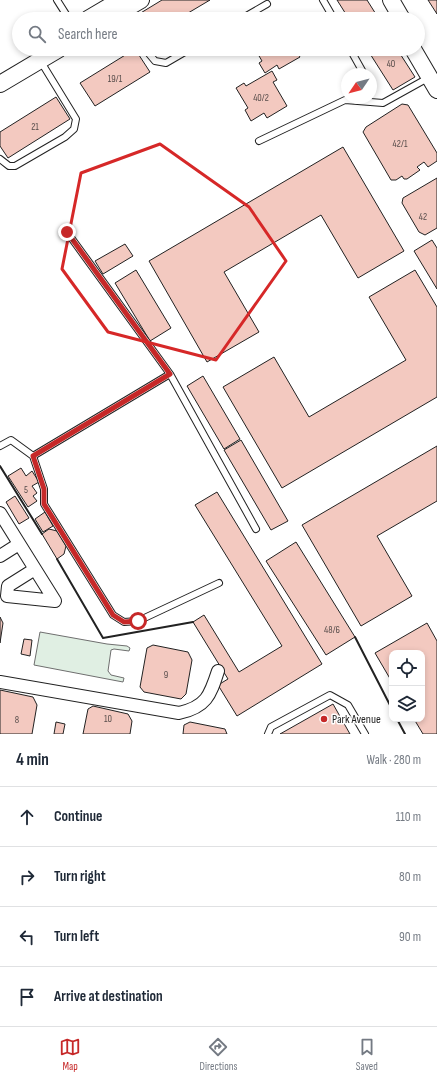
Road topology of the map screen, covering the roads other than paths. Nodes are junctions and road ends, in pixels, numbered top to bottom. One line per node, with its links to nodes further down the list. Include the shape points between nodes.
1 (57, 0): 7 (lane)
2 (141, 0): 8 (street)
3 (323, 0): 10 (lane)
4 (384, 0): 11 (street)
5 (391, 0): 12 (street)
6 (267, 4): 9 (lane)
7 (65, 12)
8 (119, 12)
9 (253, 12)
10 (330, 12)
11 (391, 12)
12 (398, 12)
13 (32, 56): 22 (street)
14 (34, 56): 24 (street)
15 (40, 56): 26 (lane, via 76,119 74,129 15,166 9,166)
16 (151, 56): 17 (lane, via 155,61 166,63)
17 (178, 56)
18 (354, 56): 21 (lane)
19 (418, 56): 23 (street)
20 (423, 56): 23 (street)
21 (361, 68)
22 (0, 73)
23 (435, 80): 25 (lane, via 383,103 345,100)
24 (0, 84)
25 (259, 141)
26 (0, 159)
27 (67, 232): 28 (lane)
28 (170, 374): 30 (lane); 32 (lane)
29 (0, 446): 30 (lane, via 11,440)
30 (33, 456): 36 (lane, via 44,489 44,504 113,615 124,622 138,621)
31 (0, 513): 33 (street)
32 (256, 529)
33 (19, 544): 34 (street); 35 (street)
34 (0, 556)
35 (35, 569)
36 (219, 583)
37 (218, 671): 38 (street, via 210,695 193,710 179,713)
38 (0, 682)
39 (268, 734): 40 (lane, via 271,727 330,695 348,706)
40 (365, 734)

